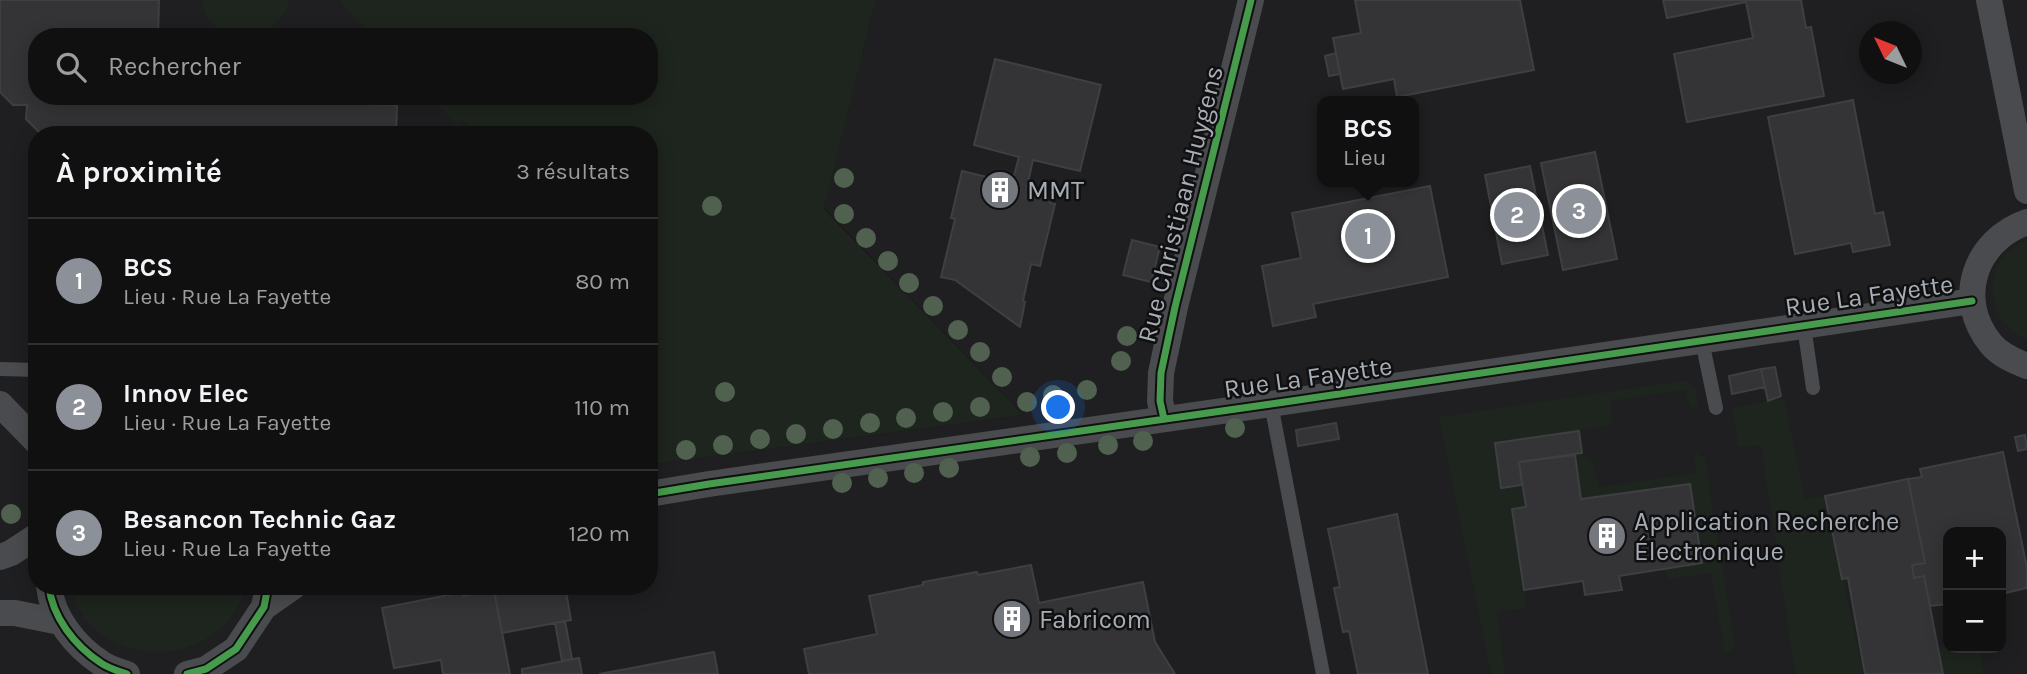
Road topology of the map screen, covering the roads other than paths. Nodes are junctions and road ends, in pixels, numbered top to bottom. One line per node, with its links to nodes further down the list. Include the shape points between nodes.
1 (1251, 0): 15 (street, Rue Christiaan Huygens, via 1161,373)
2 (1989, 0): 3 (street)
3 (2027, 191)
4 (2027, 222): 5 (street, via 1994,240 1981,258 1973,279)
5 (1972, 301): 6 (street, Rue La Fayette); 8 (street, via 1978,325 1992,345 2010,360)
6 (1804, 326): 7 (street, Rue La Fayette); 11 (lane)
7 (1702, 341): 13 (street, Rue La Fayette); 14 (lane)
8 (2027, 366)
9 (0, 369): 10 (lane)
10 (28, 370)
11 (1813, 388)
12 (0, 404): 16 (street)
13 (1271, 404): 15 (street, Rue La Fayette); 27 (lane)
14 (1716, 408)
15 (1164, 419): 17 (street, Rue La Fayette)
16 (28, 433)
17 (658, 492)
18 (28, 541): 19 (street)
19 (0, 557)
20 (50, 595): 23 (street)
21 (266, 597): 24 (street)
22 (0, 613): 23 (street)
23 (61, 622): 25 (street, via 83,650)
24 (233, 661): 26 (street)
25 (127, 674)
26 (187, 674)
27 (1323, 674)

